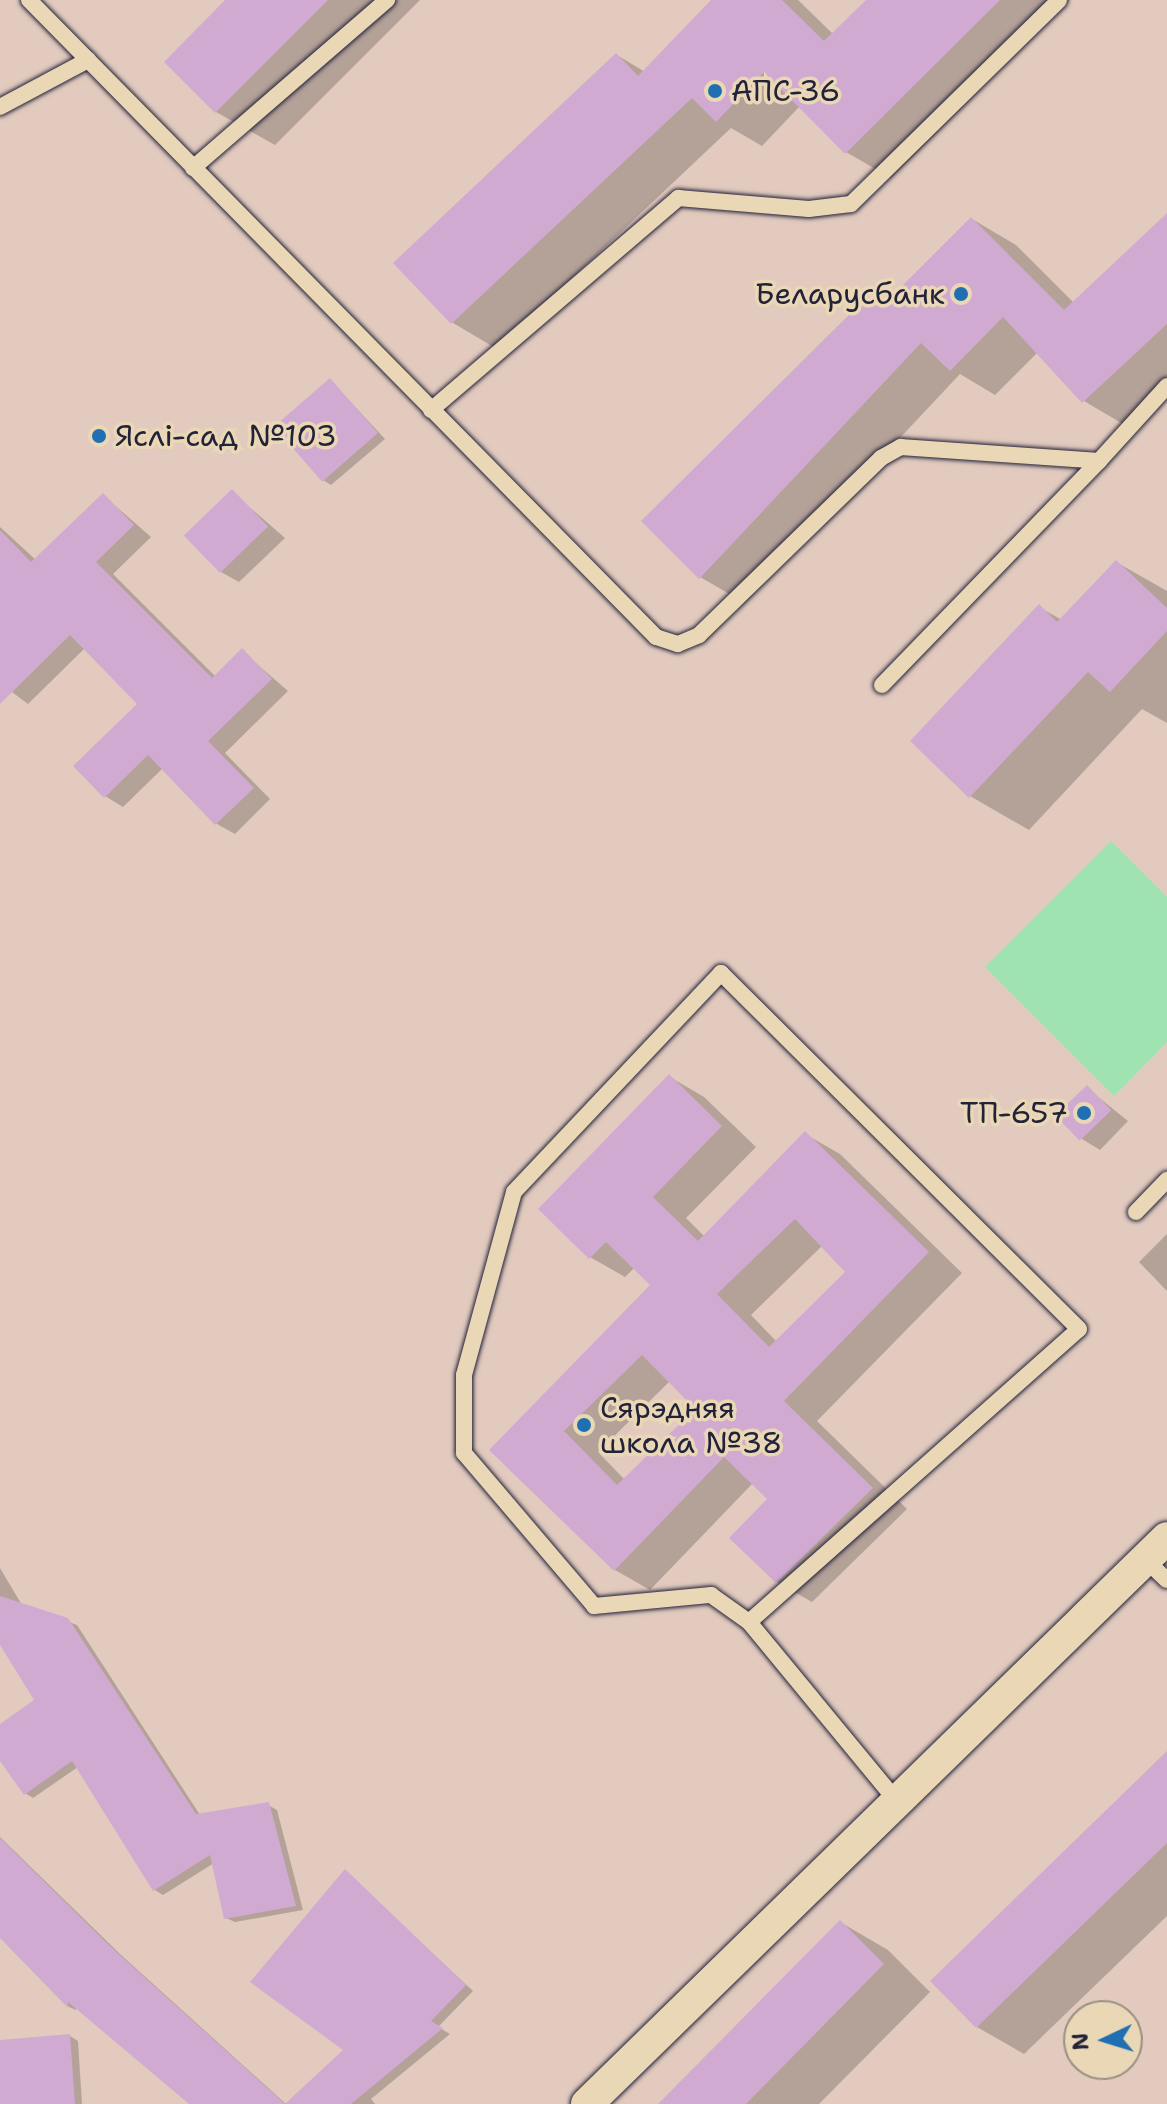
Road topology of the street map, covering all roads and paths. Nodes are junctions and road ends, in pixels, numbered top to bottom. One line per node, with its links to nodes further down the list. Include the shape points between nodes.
1 (29, 0): 4 (lane)
2 (387, 0): 6 (lane)
3 (1059, 0): 8 (lane, via 851,204 809,209 678,198)
4 (88, 60): 5 (lane); 6 (lane)
5 (0, 107)
6 (193, 168): 8 (lane)
7 (1167, 386): 9 (lane)
8 (431, 410): 9 (lane, via 656,637 678,644 699,635 881,458 901,447 923,444)
9 (1099, 461): 10 (lane)
10 (882, 685)
11 (1167, 1180): 12 (lane)
12 (1136, 1212)
13 (1160, 1559): 15 (street)
14 (749, 1622): 14 (lane, via 711,1595 594,1606 464,1453 464,1375 514,1192 721,973 1079,1329); 15 (lane)
15 (895, 1799): 16 (street)
16 (587, 2104)

